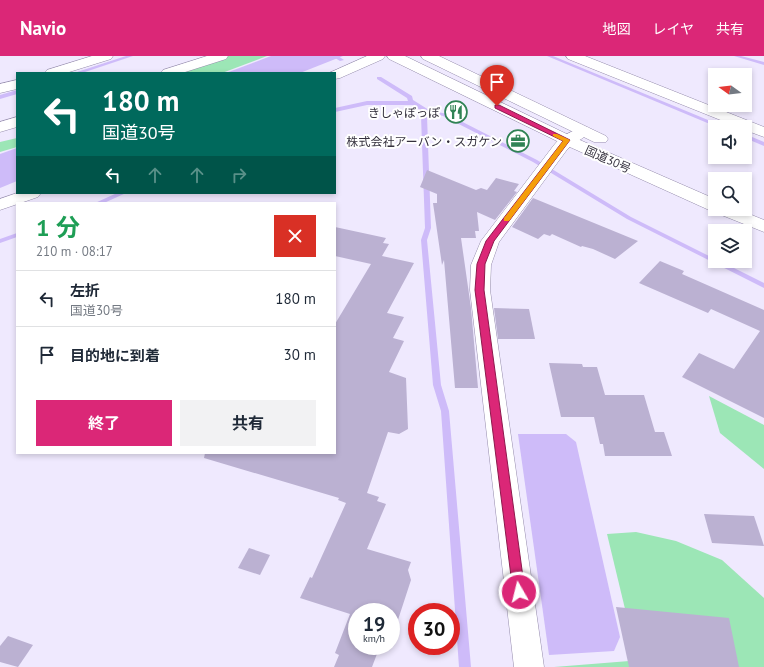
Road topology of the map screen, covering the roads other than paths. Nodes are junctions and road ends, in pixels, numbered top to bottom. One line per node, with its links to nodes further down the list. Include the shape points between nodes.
1 (106, 56): 7 (main road)
2 (221, 56): 8 (main road)
3 (378, 56): 9 (main road)
4 (394, 56): 16 (main road, 国道30号)
5 (428, 56): 14 (main road, 国道30号)
6 (573, 56): 15 (main road)
7 (55, 72)
8 (171, 72)
9 (336, 75)
10 (16, 84): 11 (main road)
11 (0, 89)
12 (16, 122): 13 (main road)
13 (0, 127)
14 (583, 131): 16 (main road); 17 (main road, 国道30号)
15 (764, 132)
16 (567, 140): 19 (main road, 国道30号); 25 (main road, via 490,241 481,264 480,290)
17 (708, 187)
18 (29, 194): 20 (main road)
19 (708, 203)
20 (0, 205)
21 (752, 206): 22 (main road)
22 (764, 210)
23 (738, 216): 24 (main road)
24 (764, 227)
25 (529, 667)

